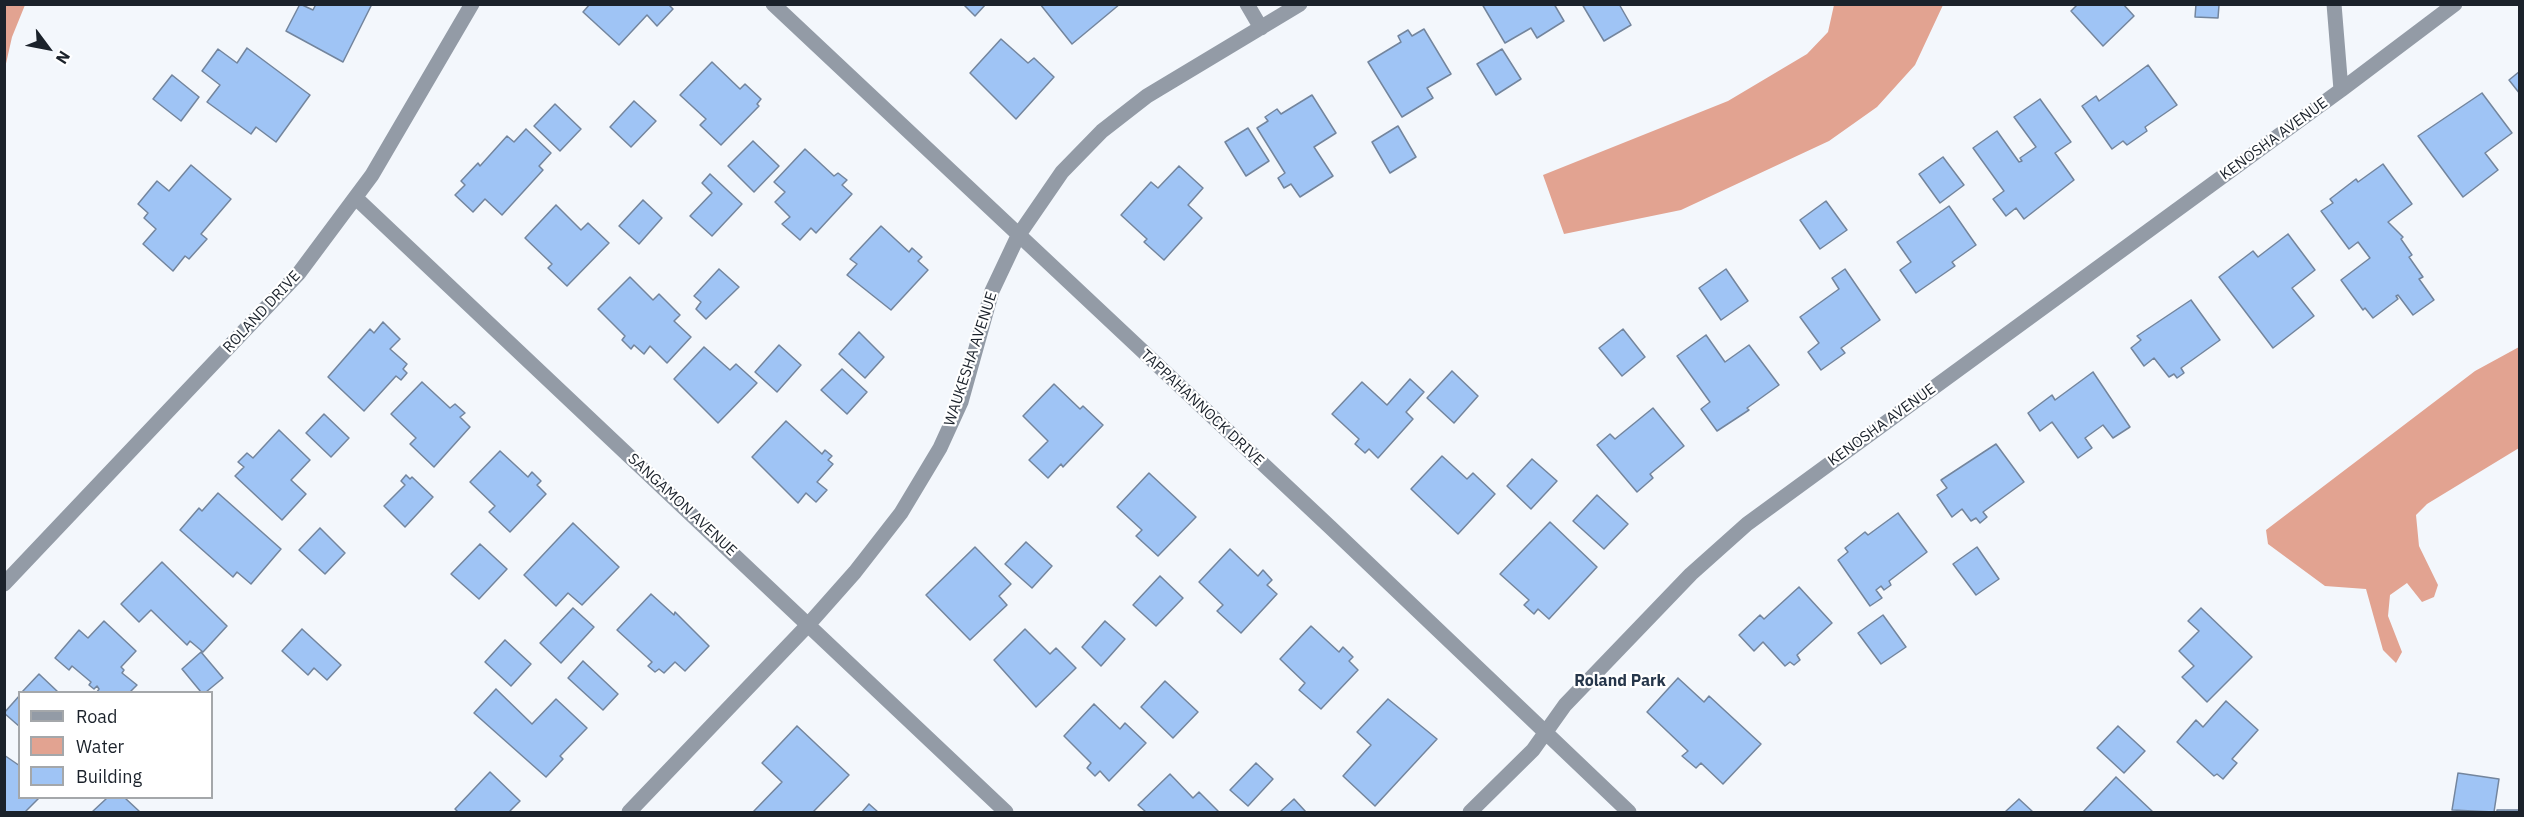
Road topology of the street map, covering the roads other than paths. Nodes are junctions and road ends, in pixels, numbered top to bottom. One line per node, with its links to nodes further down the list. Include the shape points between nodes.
1 (472, 4): 9 (street, ROLAND DRIVE)
2 (773, 4): 10 (street, TAPPAHANNOCK DRIVE)
3 (1247, 4): 7 (street)
4 (1300, 4): 7 (street, WAUKESHA AVENUE)
5 (2334, 4): 8 (street, KENOSHA AVENUE)
6 (2455, 4): 8 (street, KENOSHA AVENUE)
7 (1261, 28): 10 (street, WAUKESHA AVENUE, via 1147,96 1102,131 1062,172)
8 (2341, 90): 13 (street, KENOSHA AVENUE, via 1747,524 1691,574 1564,705)
9 (357, 199): 11 (street, ROLAND DRIVE, via 299,273); 12 (street, SANGAMON AVENUE)
10 (1018, 236): 12 (street, WAUKESHA AVENUE, via 992,291 961,402 940,448 901,513); 13 (street, TAPPAHANNOCK DRIVE)
11 (4, 584)
12 (808, 625): 14 (street, WAUKESHA AVENUE); 15 (street, SANGAMON AVENUE)
13 (1546, 734): 16 (street, KENOSHA AVENUE); 17 (street, TAPPAHANNOCK DRIVE)
14 (629, 813)
15 (1006, 813)
16 (1470, 813)
17 (1629, 813)

